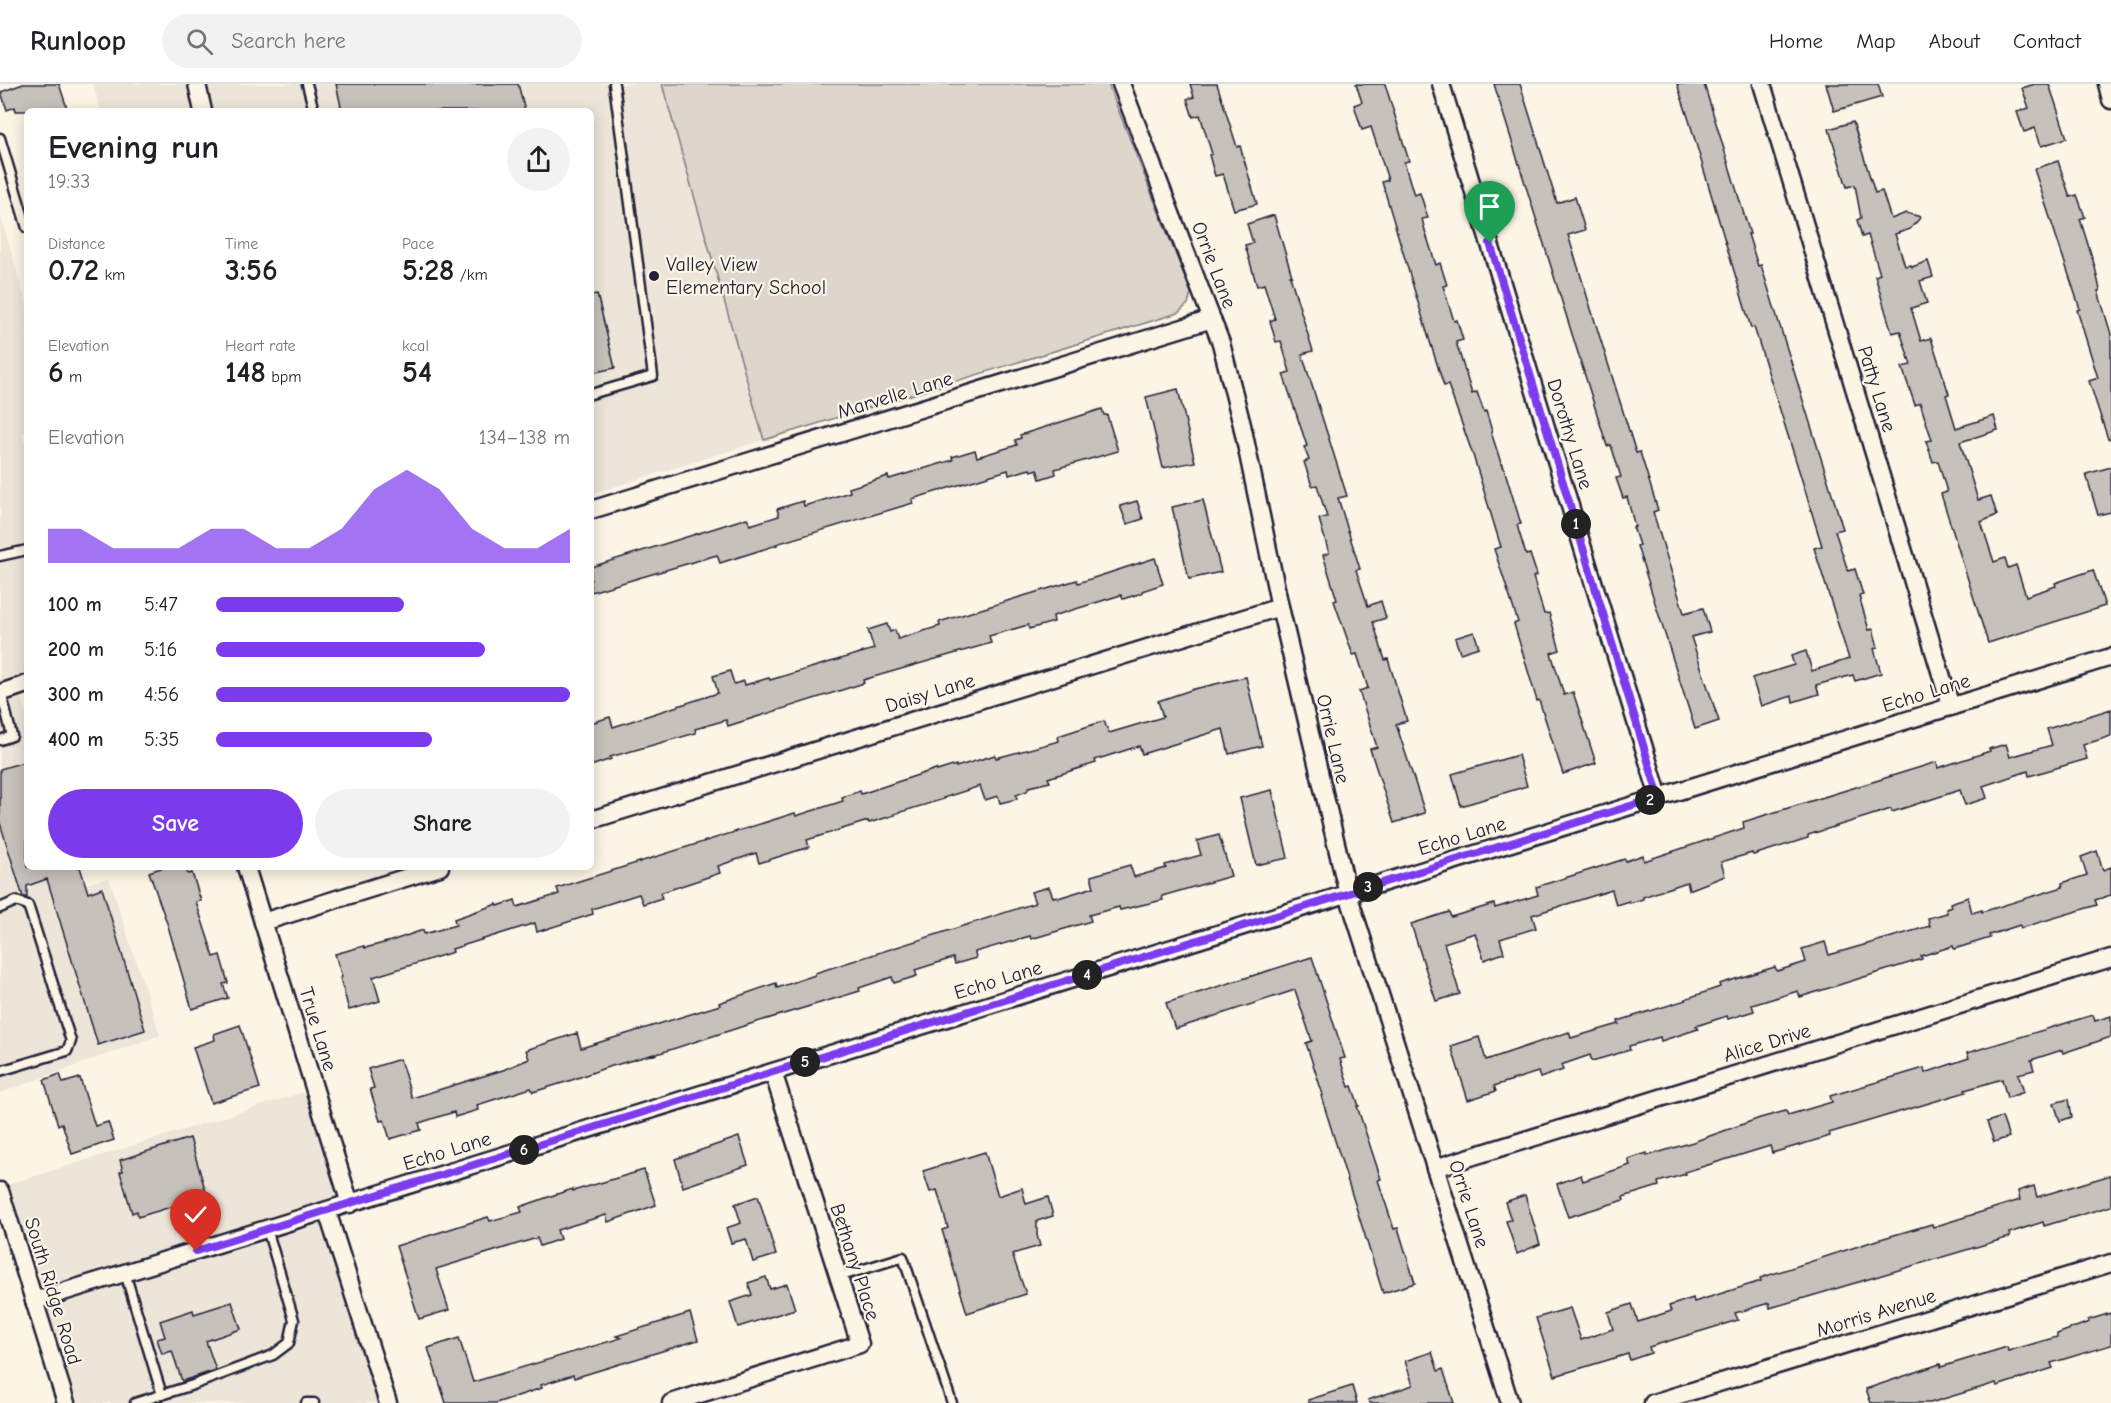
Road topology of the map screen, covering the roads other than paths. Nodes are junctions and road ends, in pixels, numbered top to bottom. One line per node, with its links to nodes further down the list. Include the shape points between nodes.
1 (197, 84): 9 (street)
2 (307, 84): 10 (lane)
3 (614, 84): 14 (lane, via 653,376)
4 (1121, 84): 13 (street, Orrie Lane)
5 (1441, 84): 24 (street, Dorothy Lane)
6 (1762, 84): 22 (street, Patty Lane)
7 (2107, 84): 8 (street)
8 (2111, 100)
9 (202, 108)
10 (313, 108)
11 (0, 138): 12 (lane)
12 (24, 218)
13 (1212, 319): 15 (street, Marvelle Lane); 18 (street, Orrie Lane, via 1242,425)
14 (594, 392)
15 (594, 509)
16 (24, 551): 17 (lane)
17 (0, 555)
18 (1280, 607): 25 (street, Daisy Lane); 28 (street, Orrie Lane)
19 (2111, 657): 22 (street, Echo Lane)
20 (24, 685): 21 (street)
21 (1, 693): 23 (lane, via 12,736)
22 (1951, 707): 24 (street, Echo Lane)
23 (0, 740)
24 (1659, 797): 28 (street, Echo Lane)
25 (594, 819)
26 (247, 870): 30 (street, True Lane)
27 (430, 870): 30 (street)
28 (1348, 894): 33 (street, Echo Lane); 34 (street, Orrie Lane)
29 (0, 908): 32 (lane, via 16,901 28,905 71,1041 67,1051)
30 (263, 922): 36 (street, True Lane)
31 (2111, 958): 34 (street, Alice Drive)
32 (0, 1071)
33 (773, 1072): 36 (street, Echo Lane); 41 (street, Bethany Place)
34 (1435, 1168): 51 (street, Orrie Lane)
35 (0, 1191): 42 (street, South Ridge Road)
36 (350, 1203): 37 (street, Echo Lane)
37 (327, 1211): 38 (street, Echo Lane); 48 (street)
38 (267, 1229): 40 (street, Echo Lane); 43 (lane, via 294,1320 289,1343 273,1355)
39 (2111, 1263): 52 (street, Morris Avenue)
40 (125, 1273): 42 (street, Echo Lane); 43 (lane)
41 (838, 1277): 49 (street, Bethany Place, via 860,1344); 50 (lane, via 903,1257)
42 (34, 1301): 44 (street, South Ridge Road)
43 (162, 1395): 45 (lane)
44 (66, 1403)
45 (135, 1403)
46 (308, 1403): 47 (lane)
47 (315, 1403)
48 (388, 1403)
49 (671, 1403)
50 (952, 1403)
51 (1510, 1403)
52 (1653, 1403)

